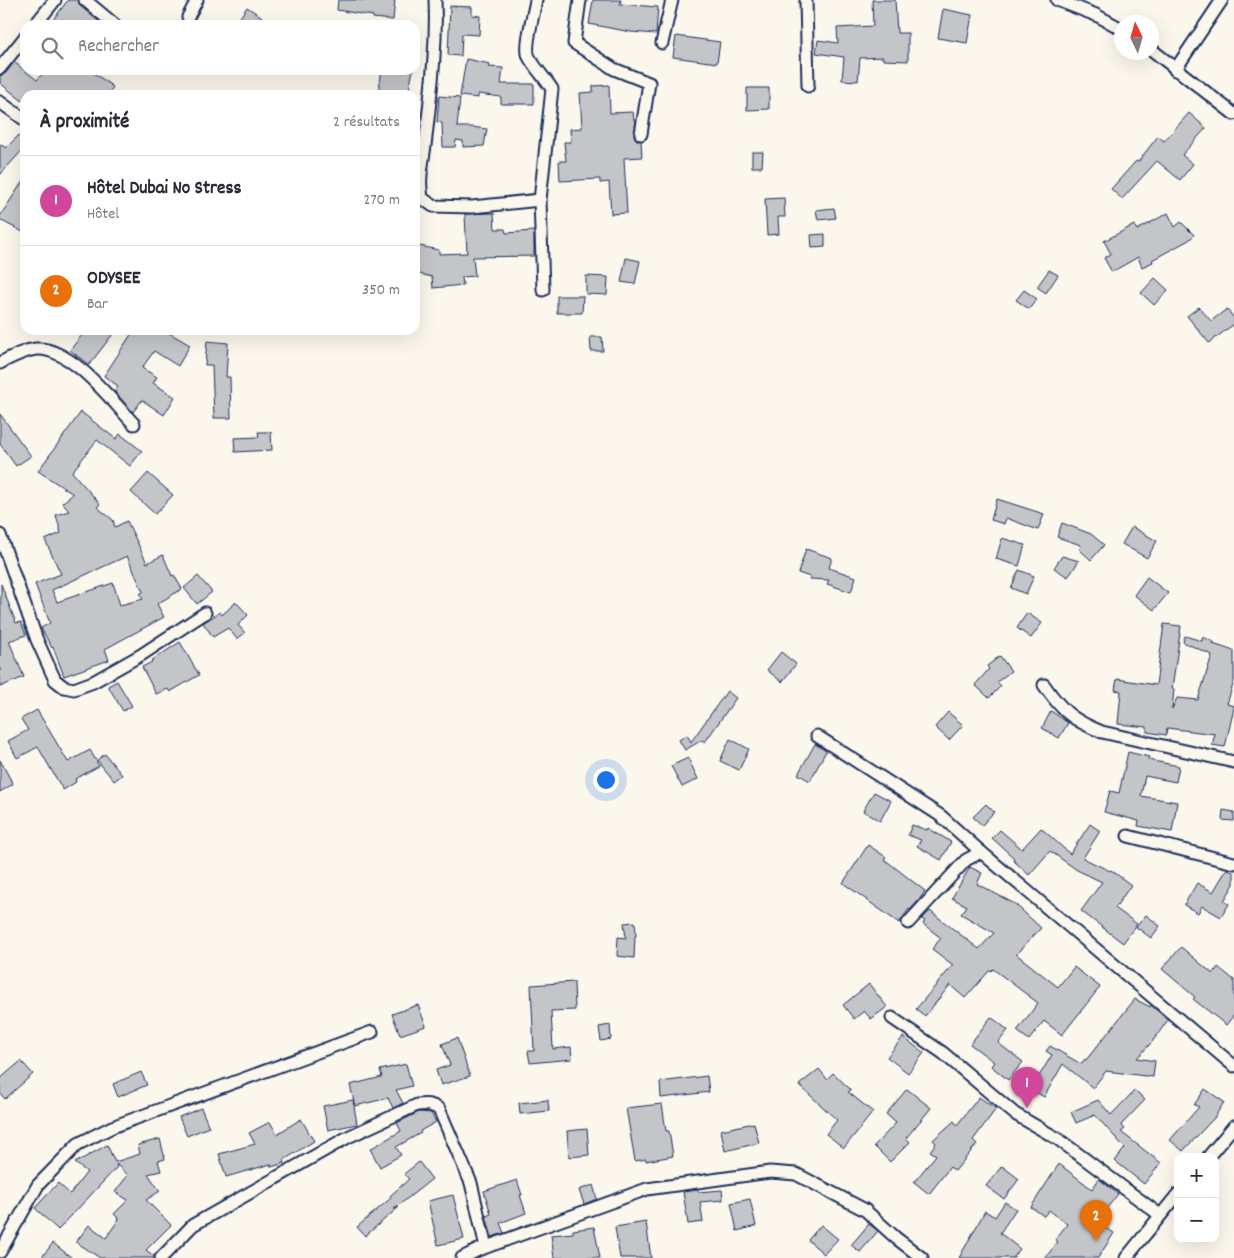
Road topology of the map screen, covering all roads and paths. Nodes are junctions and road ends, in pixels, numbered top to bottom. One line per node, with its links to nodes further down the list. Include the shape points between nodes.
1 (55, 0): 12 (street)
2 (85, 0): 13 (street)
3 (198, 0): 11 (street)
4 (435, 0): 25 (street, via 434,62)
5 (536, 0): 27 (street, via 526,44 528,56 552,89)
6 (580, 0): 24 (street, via 574,42 614,69 648,83)
7 (672, 0): 16 (street)
8 (806, 0): 20 (street)
9 (1056, 0): 14 (street)
10 (1222, 0): 19 (street)
11 (188, 17)
12 (39, 20)
13 (109, 20)
14 (1114, 25)
15 (20, 43): 18 (street)
16 (662, 43)
17 (1159, 56): 19 (street)
18 (0, 68)
19 (1175, 70): 22 (street)
20 (808, 86)
21 (0, 102): 23 (street)
22 (1234, 114)
23 (20, 116)
24 (642, 134)
25 (420, 179)
26 (420, 189): 27 (street, via 422,198 433,206 472,207)
27 (540, 200): 28 (street)
28 (543, 290)
29 (0, 363): 30 (street, via 21,352 38,349 55,352 78,366)
30 (134, 424)
31 (0, 535): 32 (street, via 37,640 55,680 64,687 74,689 94,682)
32 (205, 613)
33 (1044, 685): 35 (street, via 1066,713 1086,726)
34 (817, 736): 37 (street, via 941,816)
35 (1234, 762)
36 (1128, 836): 38 (street)
37 (981, 852): 39 (street, via 966,860); 42 (street)
38 (1234, 863)
39 (908, 923)
40 (892, 1018): 46 (street, via 943,1053 1015,1114 1058,1139)
41 (372, 1032): 48 (street, via 112,1127 78,1144 38,1185)
42 (1234, 1066)
43 (1234, 1126): 44 (street)
44 (1211, 1153)
45 (1175, 1198): 46 (street)
46 (1160, 1215): 52 (street)
47 (486, 1247): 49 (street, via 471,1183 439,1109 425,1104 348,1137 193,1225); 50 (street); 51 (street, via 647,1188 770,1172 796,1174 865,1210)
48 (0, 1252)
49 (161, 1258)
50 (462, 1258)
51 (922, 1258)
52 (1126, 1258)

